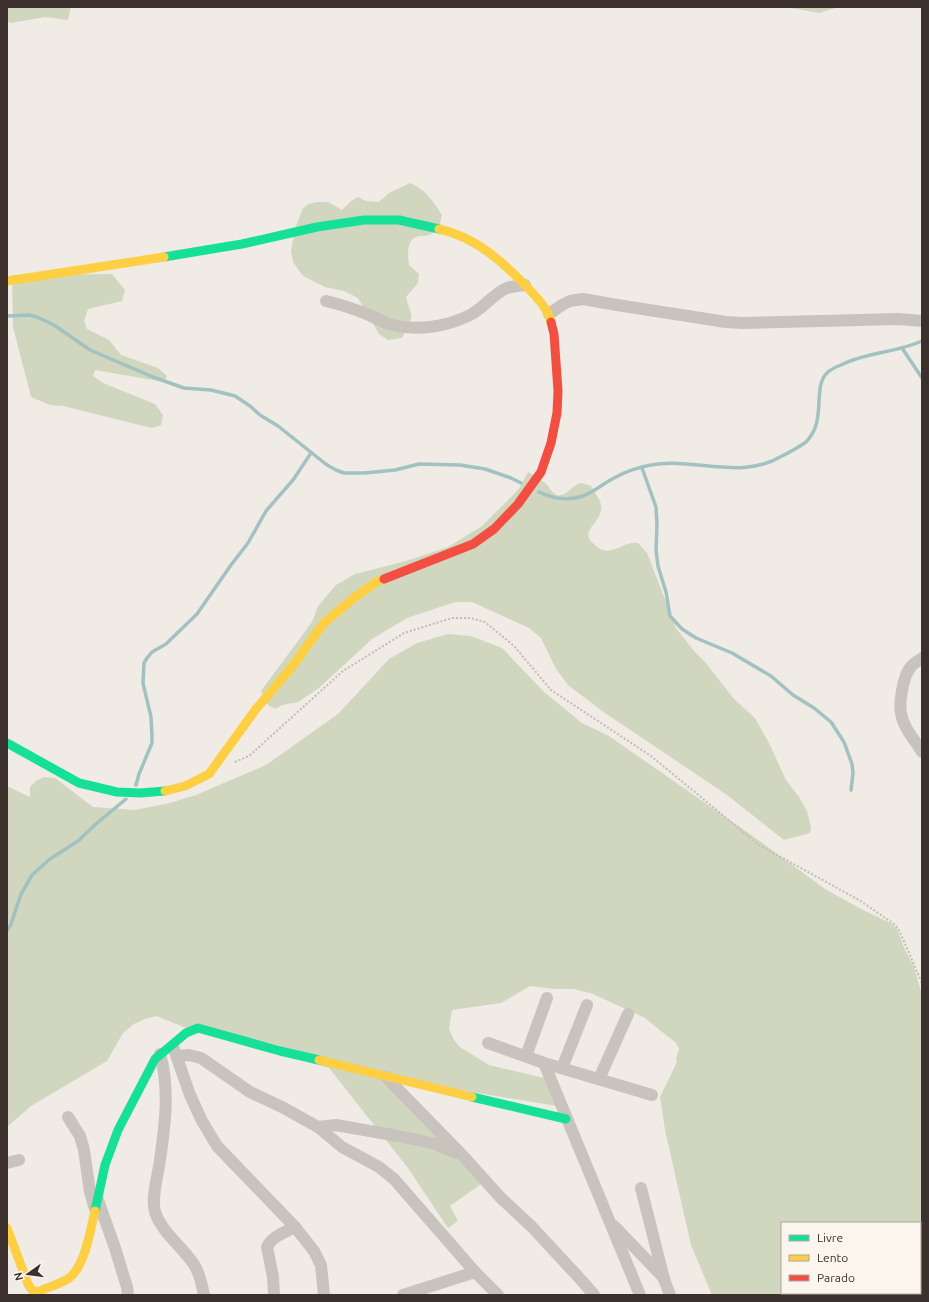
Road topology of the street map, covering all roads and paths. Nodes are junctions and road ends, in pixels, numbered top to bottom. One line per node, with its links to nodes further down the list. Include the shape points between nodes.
1 (7, 281): 2 (street, via 235,246 317,227 364,220 399,220 444,230 468,239 492,254)
2 (525, 285): 3 (street, via 506,289 481,309 454,322 436,327 391,325); 4 (street)
3 (326, 300)
4 (549, 314): 5 (street, via 570,301 583,299 726,322); 7 (street, via 556,358 557,413 551,443 541,472 518,504 494,529 473,544 378,581 324,623 209,774 185,786 164,791 117,792 79,783)
5 (922, 321)
6 (922, 658): 8 (street, via 910,667 904,679 900,703 905,724)
7 (7, 743)
8 (922, 752)
9 (229, 765): 10 (path, via 249,756 343,672 404,633 452,618 470,618 485,622 514,646 550,690 651,756 759,845 859,900 894,924)
10 (922, 983)
11 (547, 998): 18 (street)
12 (587, 1005): 20 (street)
13 (628, 1014): 22 (street)
14 (488, 1043): 18 (street)
15 (172, 1044): 16 (street); 17 (street); 21 (street, via 192,1030 205,1029 280,1051)
16 (160, 1054): 29 (street, via 145,1076 118,1130 105,1165); 37 (street, via 165,1077 165,1127 154,1198 155,1212 162,1226 195,1266)
17 (176, 1056): 26 (street, via 189,1055 201,1058 250,1092); 31 (street, via 190,1095 217,1146)
18 (526, 1056): 19 (street)
19 (544, 1063): 20 (street); 25 (street)
20 (562, 1068): 22 (street)
21 (386, 1076): 25 (street); 27 (street)
22 (599, 1079): 23 (street)
23 (652, 1095)
24 (68, 1117): 29 (street, via 80,1136 90,1192)
25 (566, 1119): 30 (street)
26 (318, 1127): 27 (street, via 336,1124 398,1136 436,1144); 34 (street, via 342,1147 379,1167 394,1180)
27 (464, 1157): 42 (street)
28 (641, 1188): 35 (street)
29 (97, 1205): 33 (street, via 82,1260 76,1272 67,1280 45,1290 32,1290); 36 (street, via 117,1254)
30 (610, 1222): 35 (street); 43 (street)
31 (295, 1227): 38 (street, via 268,1242); 39 (street, via 314,1251 320,1266)
32 (7, 1228): 33 (street)
33 (11, 1248)
34 (475, 1272): 40 (street); 41 (street)
35 (664, 1279): 44 (street)
36 (128, 1295)
37 (204, 1295)
38 (274, 1295)
39 (324, 1295)
40 (403, 1295)
41 (498, 1295)
42 (594, 1295)
43 (640, 1295)
44 (670, 1295)

